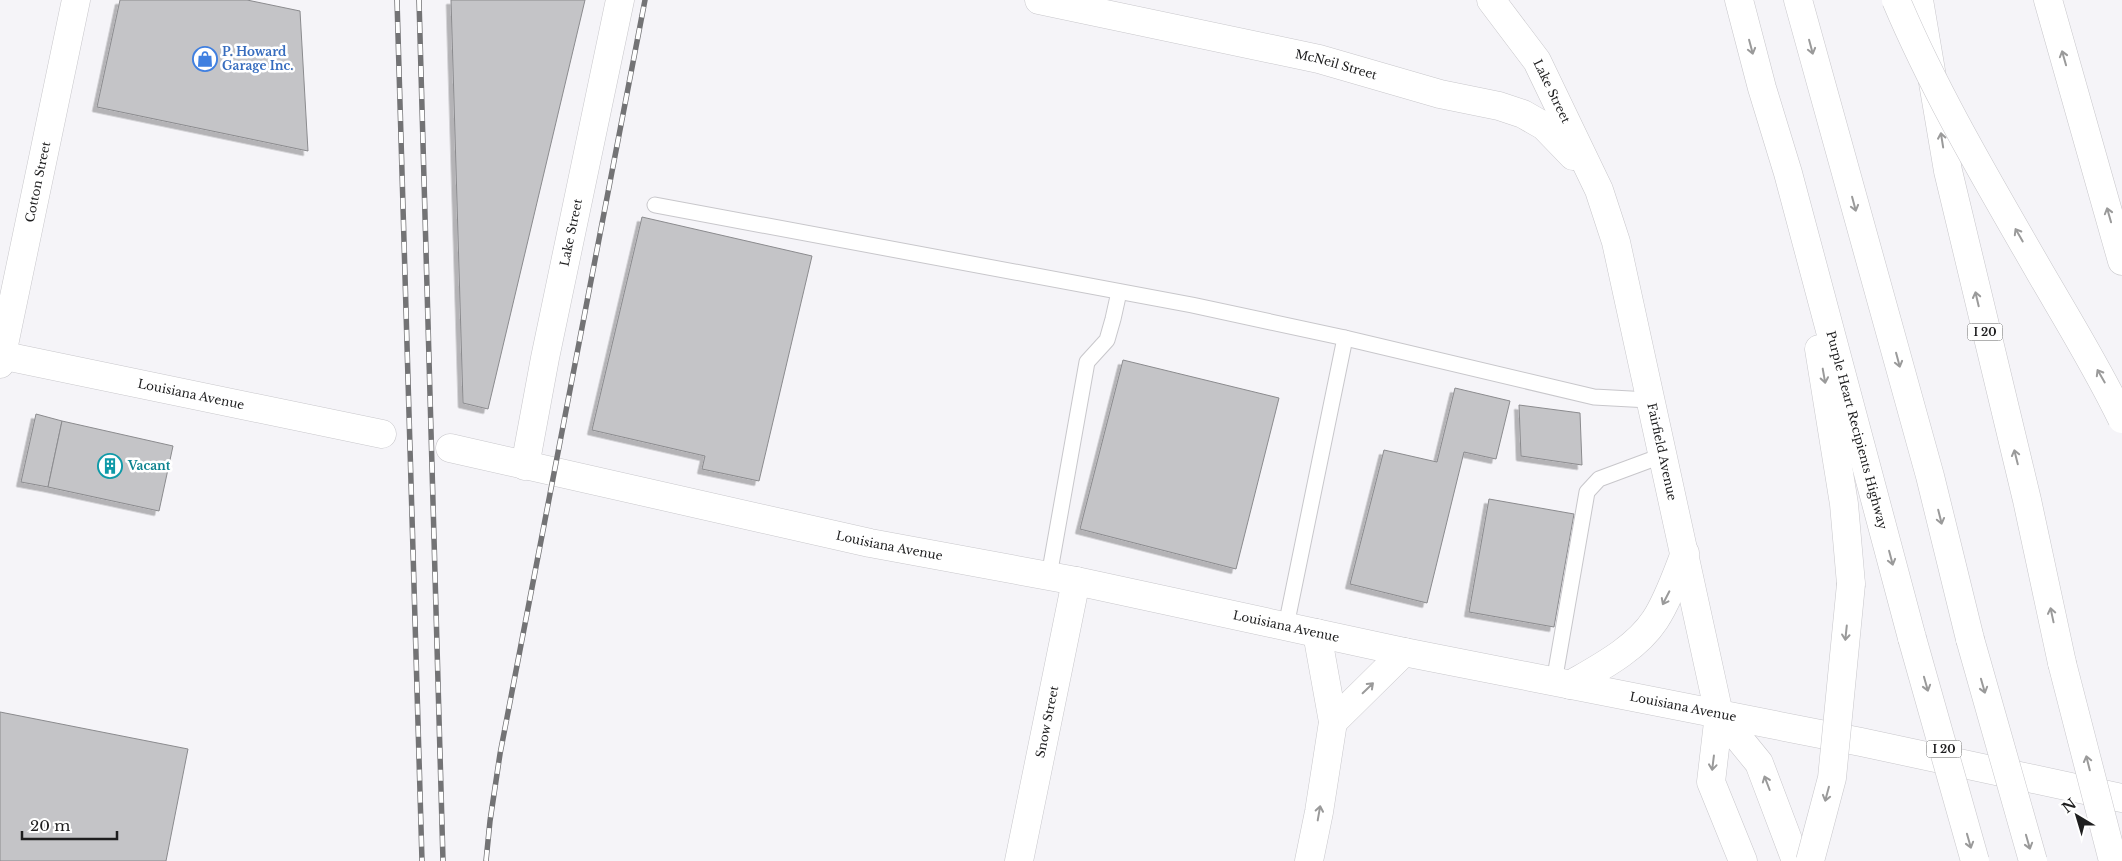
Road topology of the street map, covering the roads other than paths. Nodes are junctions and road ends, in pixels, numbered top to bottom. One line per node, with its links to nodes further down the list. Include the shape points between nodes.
1 (76, 0): 16 (main road, Cotton Street)
2 (620, 0): 22 (main road, Lake Street)
3 (1040, 0): 11 (main road, McNeil Street, via 1319,59 1523,114 1544,126 1567,147)
4 (1491, 0): 11 (main road, Lake Street, via 1537,61)
5 (1739, 0): 10 (main road, Purple Heart Recipients Highway / I 20, one-way to 10)
6 (1798, 0): 39 (main road, one-way to 39, bridge)
7 (1896, 0): 18 (main road, one-way to 7, bridge, via 2104,381 1980,169)
8 (1919, 0): 40 (main road, I 20, one-way to 8, bridge, via 2062,663 2027,500 1948,171)
9 (2048, 0): 13 (main road, one-way to 9)
10 (1788, 173): 37 (main road, one-way to 37, bridge, via 1835,442 1851,584 1832,778); 38 (main road, Purple Heart Recipients Highway / I 20, one-way to 38, bridge)
11 (1599, 190): 17 (main road, Fairfield Avenue, via 1616,242)
12 (655, 204): 14 (lane)
13 (2122, 261)
14 (1119, 292): 15 (lane); 24 (lane, via 1106,340 1087,362)
15 (1345, 338): 17 (lane, via 1594,397); 26 (lane)
16 (1, 358): 19 (main road, Louisiana Avenue)
17 (1649, 400): 21 (main road, Fairfield Avenue)
18 (2122, 420)
19 (382, 434)
20 (450, 448): 22 (main road, Louisiana Avenue)
21 (1661, 456): 23 (main road, Fairfield Avenue); 29 (lane, via 1599,478 1587,492)
22 (525, 466): 24 (main road, Louisiana Avenue, via 870,542)
23 (1684, 553): 29 (main road, one-way to 29, via 1670,591 1655,620 1643,634 1613,659); 30 (main road, Fairfield Avenue)
24 (1049, 576): 25 (main road, Louisiana Avenue)
25 (1076, 581): 26 (main road, Louisiana Avenue); 33 (main road, Snow Street)
26 (1286, 626): 27 (main road, Louisiana Avenue)
27 (1317, 633): 28 (main road, Louisiana Avenue); 31 (main road)
28 (1404, 652): 29 (main road, Louisiana Avenue); 31 (main road, one-way to 28)
29 (1562, 683): 30 (main road, Louisiana Avenue)
30 (1719, 714): 32 (main road, Louisiana Avenue); 35 (main road, Fairfield Avenue, one-way to 35, via 1711,782); 36 (main road, Fairfield Avenue, one-way to 30, via 1759,763)
31 (1333, 722): 34 (main road, one-way to 31)
32 (2122, 798)
33 (1019, 861)
34 (1309, 861)
35 (1743, 861)
36 (1796, 861)
37 (1810, 861)
38 (1975, 861)
39 (2033, 861)
40 (2113, 861)

